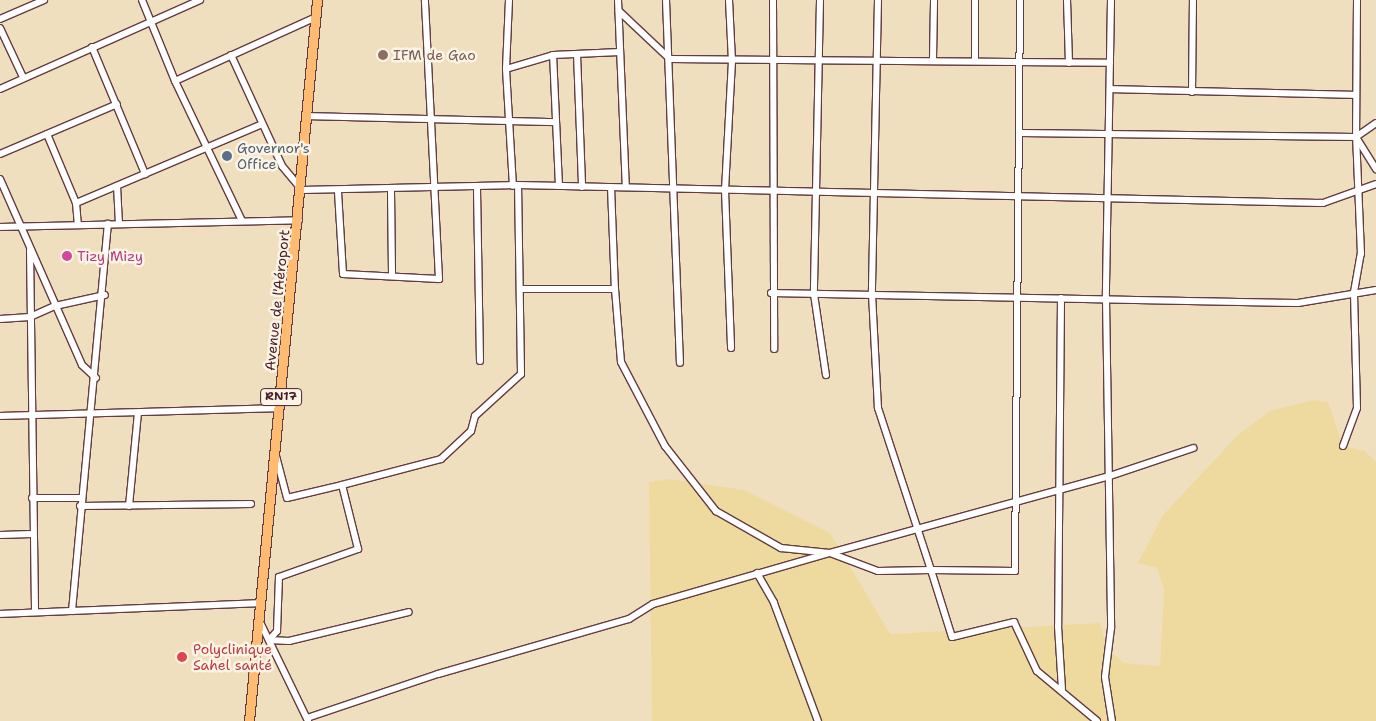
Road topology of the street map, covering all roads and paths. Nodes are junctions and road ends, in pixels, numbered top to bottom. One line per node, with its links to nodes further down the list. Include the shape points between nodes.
1 (44, 0): 22 (street)
2 (142, 0): 23 (street)
3 (200, 0): 23 (street)
4 (317, 0): 21 (main road, Avenue de l'Aéroport / RN17)
5 (425, 0): 49 (street)
6 (509, 0): 40 (street)
7 (618, 0): 20 (street)
8 (666, 0): 31 (street)
9 (729, 0): 35 (street)
10 (773, 0): 36 (street)
11 (820, 0): 37 (street)
12 (878, 0): 33 (street)
13 (934, 0): 30 (street)
14 (975, 0): 32 (street)
15 (1020, 0): 34 (street)
16 (1068, 0): 38 (street)
17 (1111, 0): 39 (street)
18 (1193, 0): 45 (street)
19 (1357, 0): 46 (street)
20 (619, 11): 26 (street); 31 (street)
21 (316, 17): 28 (street); 48 (main road, Avenue de l'Aéroport / RN17)
22 (0, 19)
23 (149, 23): 25 (street); 42 (street)
24 (0, 28): 41 (street)
25 (92, 47): 41 (street); 47 (street)
26 (620, 52): 27 (street); 70 (street)
27 (577, 54): 29 (street); 68 (street)
28 (231, 55): 42 (street); 52 (street)
29 (553, 55): 40 (street); 51 (street)
30 (933, 58): 32 (street); 33 (street)
31 (670, 59): 35 (street); 72 (street)
32 (975, 59): 34 (street)
33 (877, 60): 37 (street); 79 (street)
34 (1020, 60): 38 (street); 54 (street)
35 (732, 61): 36 (street); 74 (street)
36 (775, 61): 37 (street); 78 (street)
37 (819, 61): 80 (street)
38 (1069, 63): 39 (street)
39 (1110, 63): 44 (street)
40 (506, 69): 50 (street)
41 (23, 77): 43 (street)
42 (175, 81): 58 (street)
43 (0, 89)
44 (1110, 89): 45 (street); 56 (street)
45 (1192, 92): 46 (street)
46 (1356, 95): 57 (street)
47 (117, 104): 55 (street); 61 (street)
48 (307, 116): 49 (street); 73 (main road, Avenue de l'Aéroport / RN17)
49 (430, 117): 50 (street); 67 (street)
50 (509, 121): 51 (street); 64 (street)
51 (556, 122): 66 (street)
52 (262, 124): 58 (street); 73 (street, via 282,166)
53 (1376, 124): 57 (street)
54 (1020, 132): 56 (street); 81 (street)
55 (47, 134): 59 (street); 83 (street)
56 (1107, 136): 57 (street); 82 (street)
57 (1356, 137): 60 (street); 76 (street)
58 (206, 148): 61 (street); 85 (street)
59 (0, 154)
60 (1376, 169)
61 (145, 174): 65 (street)
62 (0, 179): 89 (street)
63 (1376, 184): 76 (street)
64 (515, 185): 66 (street); 71 (street); 93 (street)
65 (117, 186): 83 (street); 87 (street)
66 (559, 186): 68 (street)
67 (435, 187): 71 (street); 75 (street); 92 (street, via 439,279)
68 (582, 187): 69 (street)
69 (611, 187): 70 (street); 94 (street)
70 (626, 187): 72 (street)
71 (477, 189): 109 (street)
72 (672, 189): 74 (street); 110 (street)
73 (302, 190): 77 (street); 84 (main road, Avenue de l'Aéroport / RN17)
74 (725, 190): 78 (street); 107 (street)
75 (391, 191): 77 (street); 92 (street)
76 (1356, 191): 82 (street, via 1323,203); 96 (street, via 1361,254)
77 (338, 192): 92 (street, via 343,274)
78 (774, 192): 80 (street); 97 (street)
79 (876, 192): 80 (street); 81 (street); 99 (street)
80 (815, 195): 98 (street)
81 (1020, 196): 82 (street); 101 (street)
82 (1108, 198): 103 (street)
83 (76, 203): 88 (street)
84 (299, 220): 85 (street); 113 (main road, Avenue de l'Aéroport / RN17)
85 (242, 221): 87 (street)
86 (108, 224): 87 (street); 88 (street); 100 (street)
87 (119, 224)
88 (78, 225): 89 (street)
89 (20, 226): 90 (street); 91 (street)
90 (0, 227)
91 (30, 250): 104 (street); 105 (street)
92 (392, 276)
93 (521, 289): 94 (street); 122 (street, via 521,374 475,416 471,431 441,459)
94 (615, 289): 133 (street, via 621,362 665,446 716,511 781,548)
95 (1376, 290): 96 (street)
96 (1354, 292): 103 (street, via 1298,303); 118 (street, via 1357,408)
97 (771, 293): 98 (street); 108 (street)
98 (814, 294): 99 (street); 111 (street)
99 (872, 294): 101 (street); 130 (street, via 878,408)
100 (105, 295): 104 (street); 112 (street)
101 (1014, 297): 102 (street); 126 (street)
102 (1061, 298): 103 (street); 123 (street)
103 (1106, 299): 121 (street)
104 (55, 306): 105 (street); 112 (street, via 82,365)
105 (30, 317): 106 (street); 117 (street)
106 (0, 319)
107 (731, 348)
108 (774, 349)
109 (480, 361)
110 (680, 363)
111 (826, 375)
112 (96, 378): 115 (street)
113 (280, 408): 114 (street); 120 (main road, Avenue de l'Aéroport / RN17)
114 (138, 413): 115 (street); 129 (street)
115 (93, 414): 117 (street); 125 (street)
116 (0, 416): 117 (street)
117 (32, 416): 124 (street)
118 (1344, 446)
119 (1193, 448): 121 (street)
120 (275, 454): 122 (street, via 286,498); 136 (main road, Avenue de l'Aéroport / RN17)
121 (1110, 476): 123 (street); 148 (street, via 1111,628 1105,677)
122 (342, 485): 142 (street, via 358,549 279,576 277,632)
123 (1060, 488): 126 (street); 143 (street, via 1058,626)
124 (32, 498): 125 (street); 131 (street)
125 (80, 498): 128 (street)
126 (1012, 500): 130 (street); 134 (street, via 1015,572)
127 (251, 504): 129 (street)
128 (80, 506): 129 (street); 137 (street)
129 (129, 506)
130 (918, 530): 133 (street); 134 (street)
131 (32, 534): 132 (street); 138 (street)
132 (0, 535)
133 (830, 553): 134 (street, via 878,571); 135 (street)
134 (931, 570): 143 (street, via 952,636 1014,622 1037,672)
135 (757, 573): 144 (street, via 653,604 629,619 438,674); 146 (street, via 774,603)
136 (260, 603): 137 (street); 141 (main road, Avenue de l'Aéroport / RN17)
137 (72, 611): 138 (street)
138 (35, 612): 140 (street)
139 (409, 612): 142 (street, via 289,641)
140 (0, 614)
141 (259, 619): 142 (street); 145 (main road, Avenue de l'Aéroport / RN17)
142 (269, 640): 144 (street)
143 (1062, 689): 147 (street)
144 (308, 719)
145 (249, 721)
146 (818, 721)
147 (1097, 721)
148 (1112, 721)

